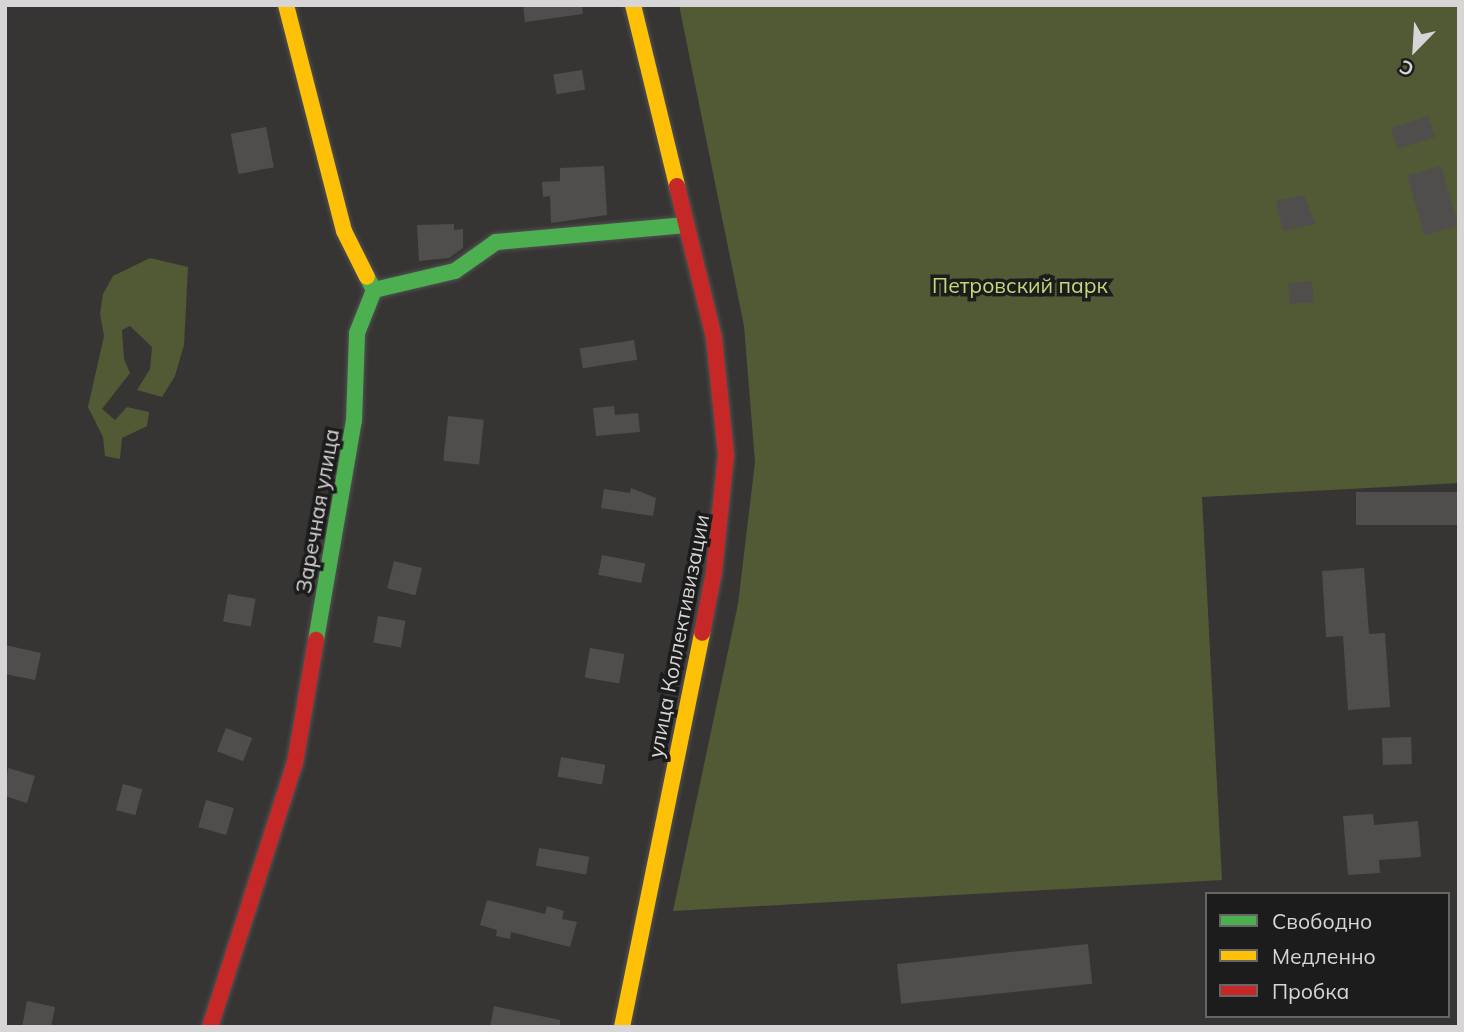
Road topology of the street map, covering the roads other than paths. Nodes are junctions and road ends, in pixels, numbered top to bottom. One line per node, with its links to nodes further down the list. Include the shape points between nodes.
1 (286, 5): 4 (street, via 344,231)
2 (633, 5): 3 (street, улица Коллективизации)
3 (686, 225): 4 (street, via 496,242 455,271); 6 (street, улица Коллективизации, via 722,398 726,455 723,515)
4 (374, 289): 5 (street, Заречная улица, via 357,333 354,421 295,763)
5 (210, 1027)
6 (622, 1027)

